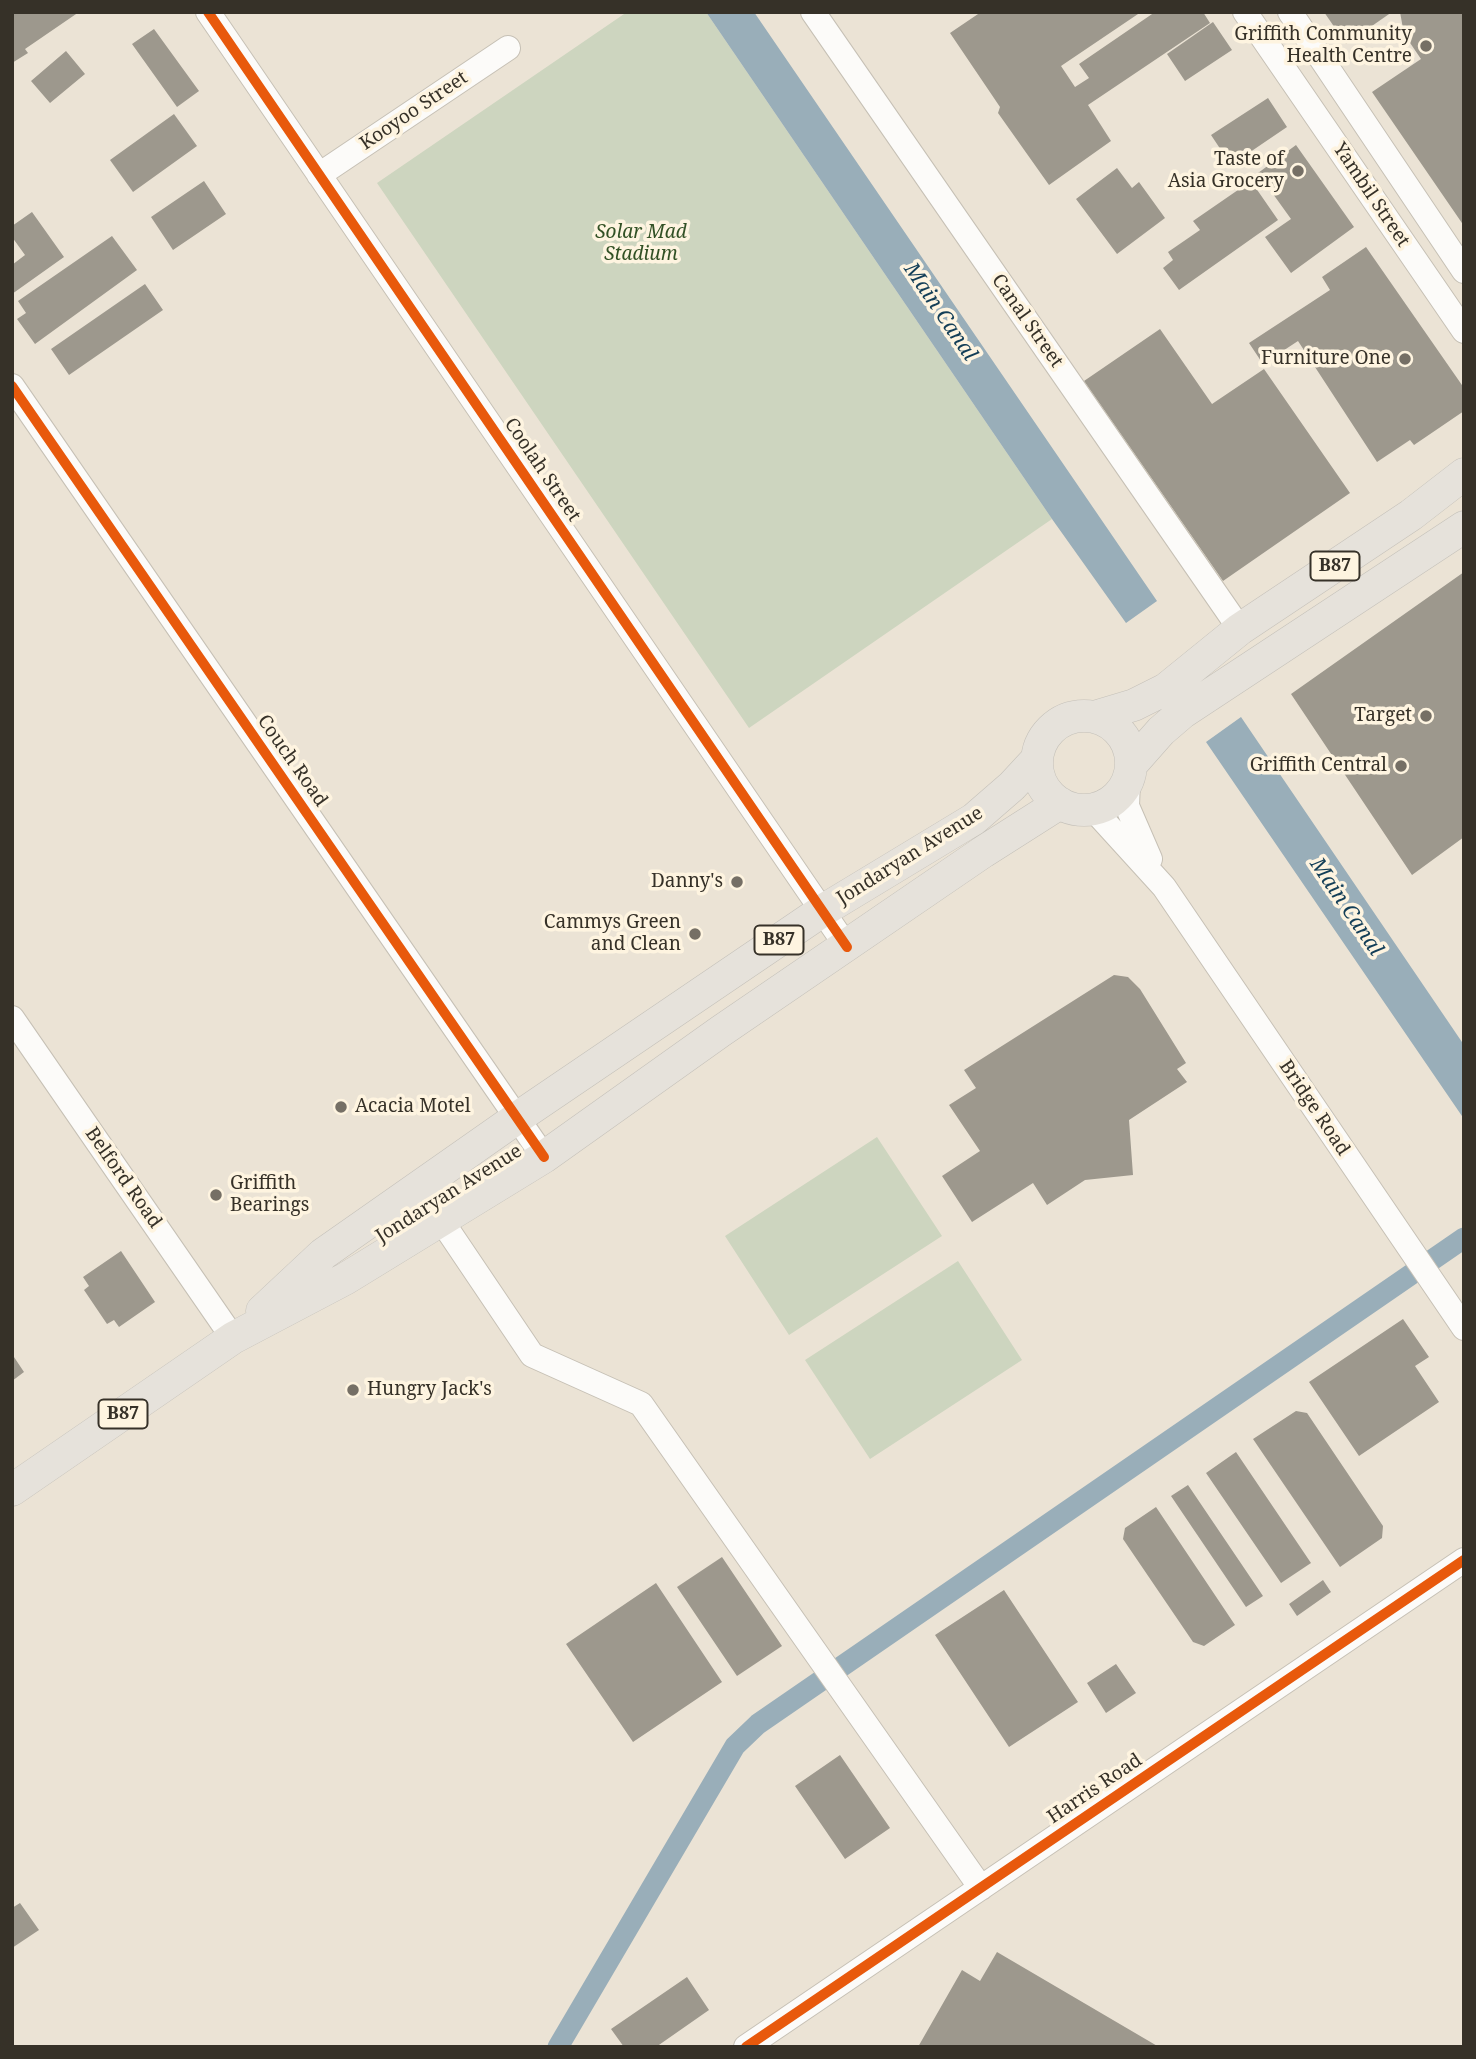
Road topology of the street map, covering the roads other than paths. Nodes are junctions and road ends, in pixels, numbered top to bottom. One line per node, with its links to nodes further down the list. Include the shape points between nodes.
1 (208, 12): 8 (street, Coolah Street)
2 (813, 12): 14 (street, Canal Street)
3 (1245, 12): 7 (street, Yambil Street)
4 (1290, 12): 5 (street, Yambil Street)
5 (1309, 39): 7 (street); 9 (street, Yambil Street)
6 (508, 48): 8 (street, Kooyoo Street)
7 (1277, 59): 10 (street, Yambil Street)
8 (319, 175): 22 (street, Coolah Street)
9 (1464, 271)
10 (1464, 331)
11 (12, 386): 25 (street, Couch Road)
12 (1464, 474): 14 (main road, B87, via 1411,516)
13 (1464, 527): 15 (main road, B87, via 1224,684)
14 (1240, 629): 15 (main road, B87, via 1206,657)
15 (1174, 701): 16 (main road, B87, via 1134,705); 18 (main road, B87, via 1161,731)
16 (1094, 717): 17 (main road, B87, via 1078,716 1056,726 1041,744); 18 (main road, via 1106,721 1125,739)
17 (1037, 759): 19 (main road, via 1042,785); 22 (main road, Jondaryan Avenue / B87, via 974,819)
18 (1130, 773): 20 (main road, B87, via 1114,799); 21 (street, Bridge Road, via 1127,806)
19 (1060, 803): 20 (main road); 23 (main road, Jondaryan Avenue / B87)
20 (1093, 809): 21 (street, Bridge Road)
21 (1164, 887): 28 (street, Bridge Road)
22 (822, 911): 23 (street, Coolah Street); 25 (main road, Jondaryan Avenue / B87)
23 (847, 947): 26 (main road, Jondaryan Avenue / B87)
24 (12, 1018): 29 (street, Belford Road)
25 (517, 1118): 26 (street, Couch Road); 29 (main road, Jondaryan Avenue / B87, via 323,1254)
26 (544, 1157): 27 (main road, Jondaryan Avenue / B87)
27 (441, 1220): 29 (main road, Jondaryan Avenue / B87, via 345,1279); 32 (street, via 532,1355 641,1404)
28 (1464, 1328)
29 (233, 1338): 30 (main road, Jondaryan Avenue / B87)
30 (12, 1490)
31 (1464, 1560): 32 (street, Harris Road)
32 (981, 1888): 33 (street, Harris Road)
33 (746, 2047)

